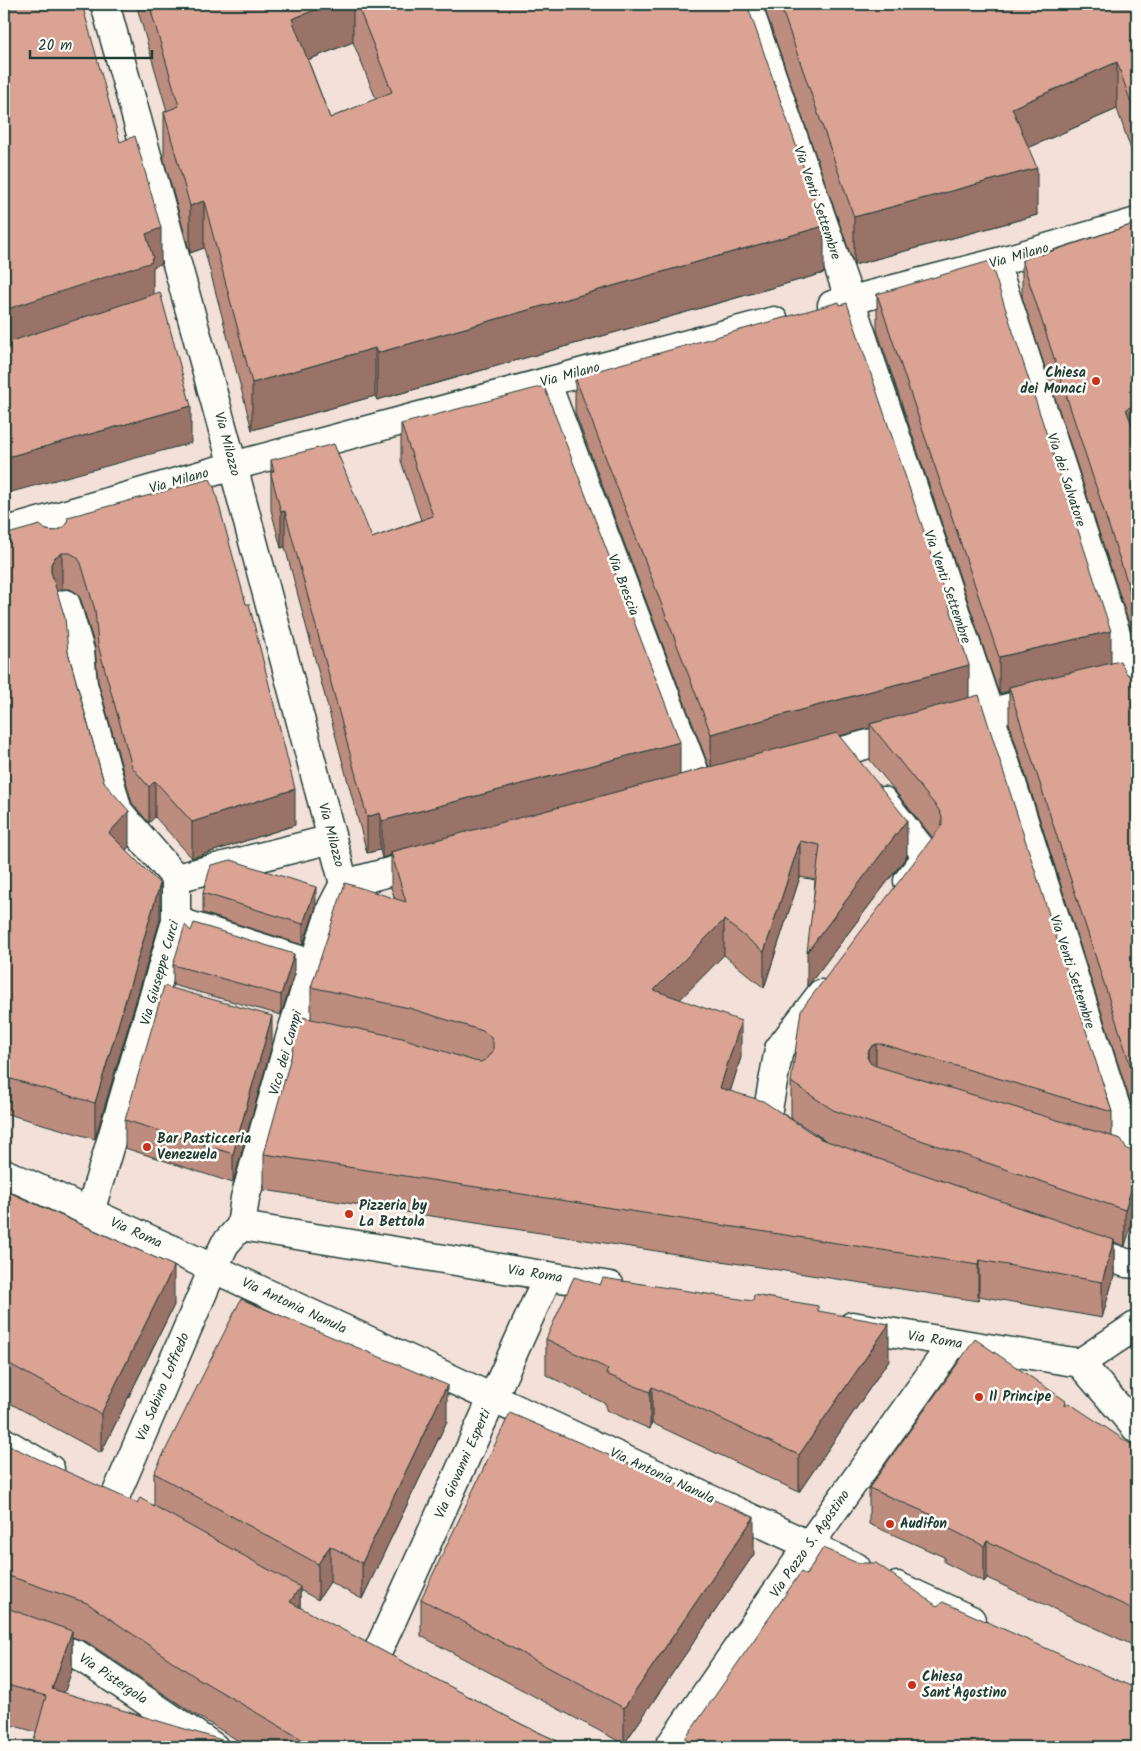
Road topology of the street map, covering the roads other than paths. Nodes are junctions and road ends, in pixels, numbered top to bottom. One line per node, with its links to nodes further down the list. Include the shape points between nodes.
1 (105, 4): 6 (street, Via Milazzo)
2 (747, 4): 5 (street, Via Venti Settembre)
3 (1137, 222): 4 (street, Via Milano)
4 (995, 263): 5 (street, Via Milano); 13 (street, Via dei Salvatore)
5 (850, 300): 8 (street, Via Milano); 15 (street, Via Venti Settembre)
6 (188, 303): 7 (street); 9 (street, Via Milazzo)
7 (160, 312)
8 (546, 382): 9 (street, Via Milano); 18 (street, Via Brescia, via 691,792)
9 (233, 466): 10 (street, Via Milano, via 50,532); 19 (street, Via Milazzo)
10 (4, 532)
11 (66, 604): 21 (street, via 80,651 83,684 118,811)
12 (1103, 685): 13 (street)
13 (1135, 685)
14 (1074, 692): 15 (street)
15 (989, 712): 16 (street); 31 (street, Via Venti Settembre)
16 (843, 751): 17 (street); 23 (street, via 928,856)
17 (786, 766)
18 (729, 781)
19 (332, 839): 21 (street); 22 (street, Via Milazzo)
20 (450, 856): 22 (street)
21 (176, 878): 24 (street, Via Giuseppe Curci)
22 (344, 884): 25 (street, Vico dei Campi, via 332,907)
23 (892, 902)
24 (176, 921): 25 (street); 32 (street, Via Giuseppe Curci, via 164,998)
25 (313, 964): 27 (street, Vico dei Campi)
26 (838, 972): 29 (street, via 779,1049 766,1120)
27 (280, 1030): 28 (street); 33 (street, Vico dei Campi)
28 (320, 1040)
29 (804, 1145)
30 (4, 1173): 32 (street, Via Roma)
31 (1137, 1173)
32 (90, 1212): 36 (street, Via Roma)
33 (241, 1226): 36 (street, via 225,1244); 37 (street, Via Roma)
34 (1051, 1237): 35 (street)
35 (1137, 1264)
36 (213, 1269): 43 (street, Via Antonia Nanula); 46 (street, Via Sabino Loffredo)
37 (548, 1276): 38 (street, Via Roma); 43 (street, Via Giovanni Esperti)
38 (635, 1290)
39 (828, 1322): 41 (street, Via Roma)
40 (1137, 1325): 42 (street)
41 (953, 1343): 42 (street, Via Roma); 48 (street, Via Pozzo S. Agostino)
42 (1080, 1363): 44 (street)
43 (493, 1398): 48 (street, Via Antonia Nanula); 51 (street, Via Giovanni Esperti, via 369,1646)
44 (1137, 1430)
45 (4, 1442): 46 (street)
46 (112, 1504): 47 (street)
47 (138, 1519)
48 (809, 1545): 50 (street, Via Antonia Nanula); 53 (street, Via Pozzo S. Agostino)
49 (4, 1630): 52 (street, Via Pistergola, via 78,1655)
50 (994, 1631)
51 (404, 1665)
52 (214, 1747)
53 (669, 1747)

